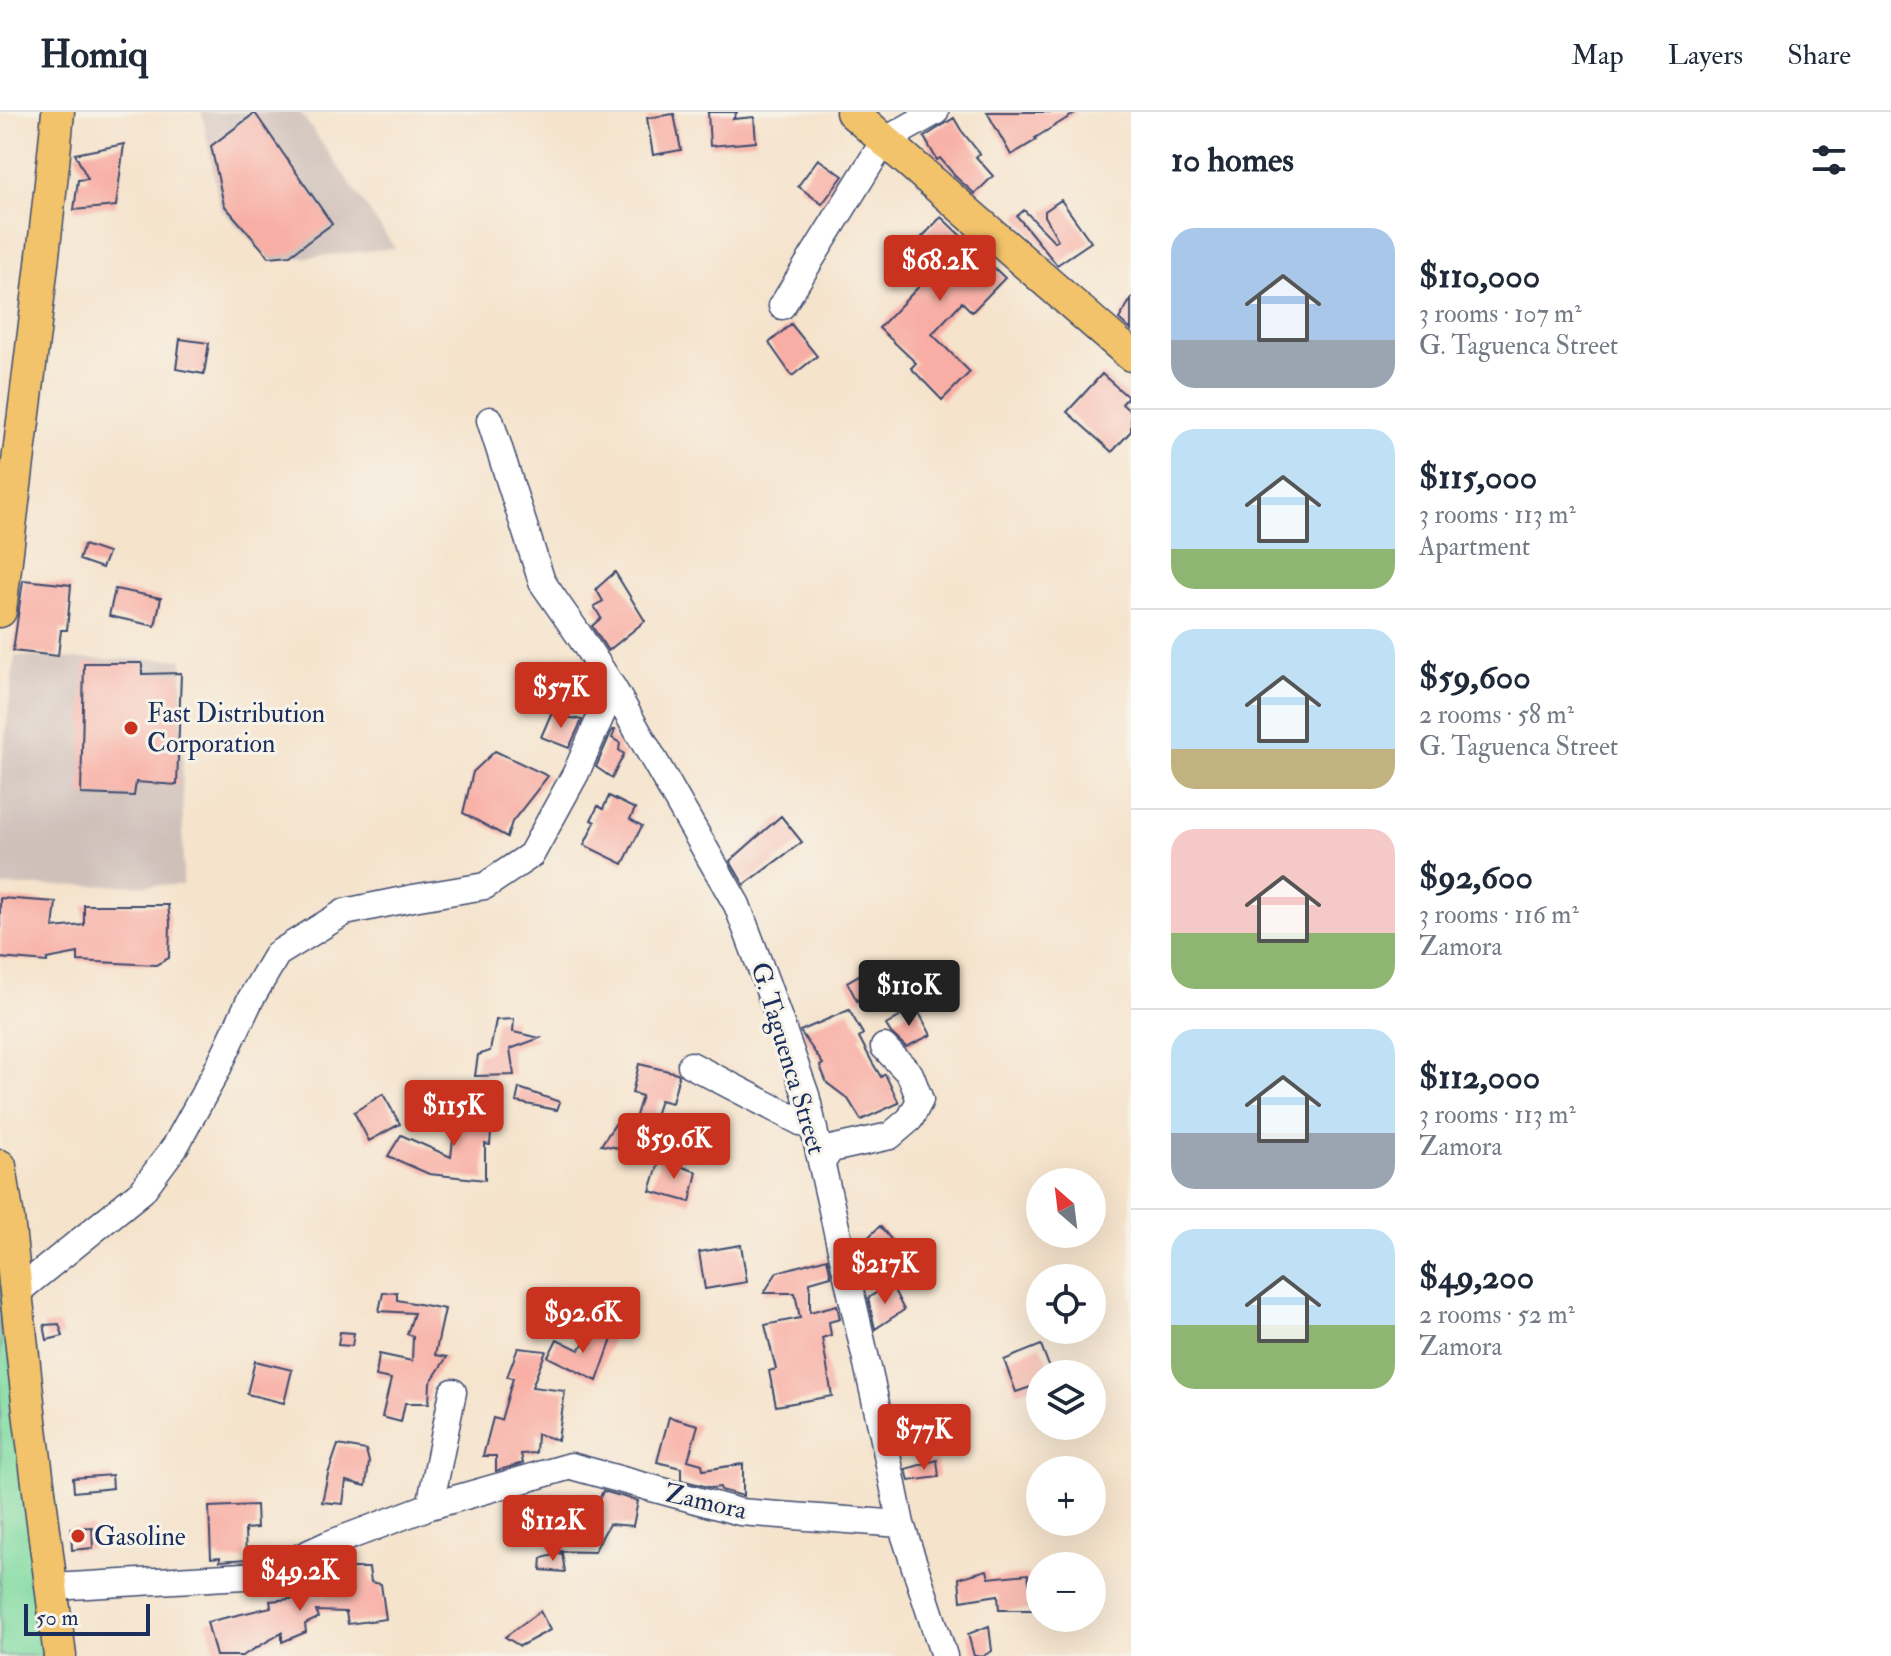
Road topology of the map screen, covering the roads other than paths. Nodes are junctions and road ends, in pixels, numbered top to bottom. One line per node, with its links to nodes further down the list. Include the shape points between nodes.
1 (58, 112): 8 (main road)
2 (852, 112): 4 (main road)
3 (935, 112): 4 (street)
4 (884, 141): 5 (street); 6 (main road)
5 (782, 306)
6 (1131, 355)
7 (490, 420): 9 (street, G. Taguenca Street, via 542,582)
8 (0, 611)
9 (613, 688): 12 (street, G. Taguenca Street, via 737,905); 15 (street, via 576,773 531,855 485,886 345,912 277,954 176,1145 142,1191)
10 (884, 1047): 13 (street, via 910,1074 920,1100 910,1119 890,1136 831,1149)
11 (691, 1065): 12 (street)
12 (814, 1129): 13 (street, G. Taguenca Street)
13 (822, 1162): 18 (street, G. Taguenca Street)
14 (0, 1166): 15 (main road)
15 (17, 1292): 19 (main road)
16 (453, 1392): 17 (street)
17 (430, 1506): 18 (street, Zamora, via 571,1466 740,1512); 19 (street, Zamora, via 261,1575)
18 (901, 1524): 21 (street, G. Taguenca Street)
19 (53, 1587): 20 (main road)
20 (60, 1656)
21 (944, 1656)

